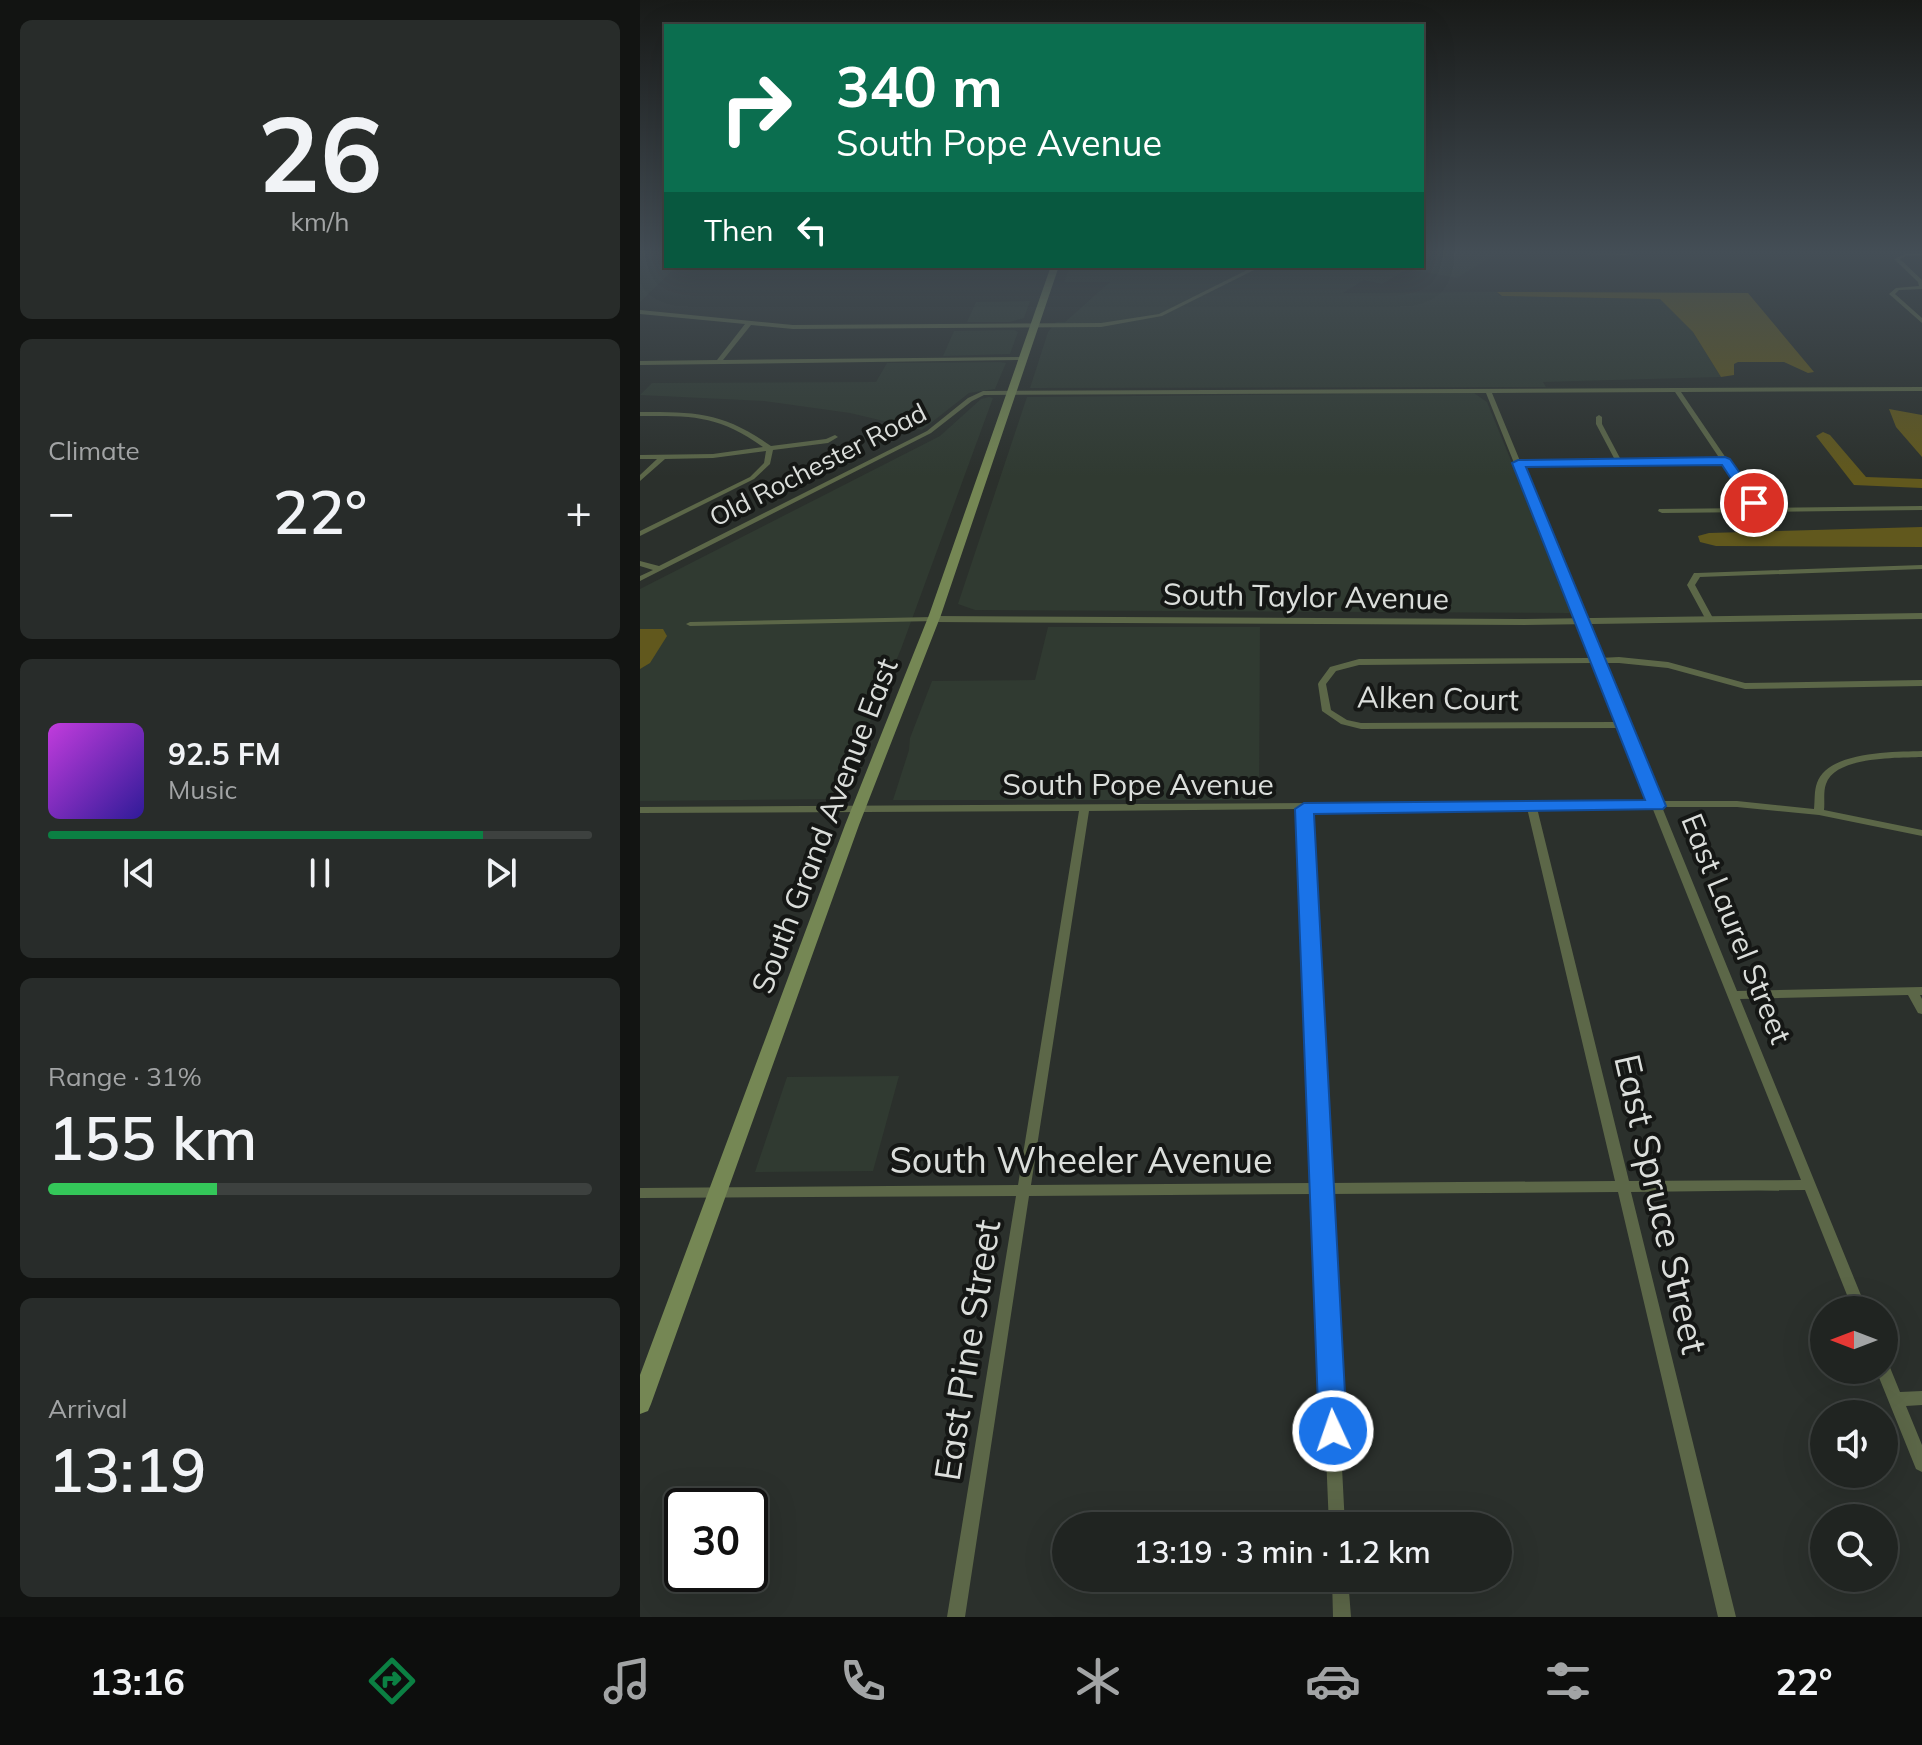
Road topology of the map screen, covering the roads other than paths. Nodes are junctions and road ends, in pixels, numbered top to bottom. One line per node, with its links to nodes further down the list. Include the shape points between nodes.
1 (746, 326): 7 (street)
2 (786, 326): 3 (street)
3 (981, 326)
4 (1035, 326): 5 (main road, South Grand Avenue East)
5 (1023, 358): 7 (street); 11 (main road, South Grand Avenue East)
6 (640, 363): 7 (street)
7 (718, 363)
8 (1922, 389): 10 (street, Old Rochester Road)
9 (1488, 391): 10 (street, Old Rochester Road); 11 (street, Old Rochester Road); 20 (street, East Laurel Street)
10 (1677, 391): 18 (street)
11 (1012, 393): 28 (street, Old Rochester Road, via 974,396 929,432); 31 (main road, South Grand Avenue East)
12 (640, 414): 15 (street, via 725,420)
13 (1599, 417): 19 (street)
14 (835, 437): 15 (street)
15 (770, 449): 17 (street); 25 (street, via 767,464 752,478)
16 (640, 457): 17 (street)
17 (662, 458): 21 (street)
18 (1725, 461): 19 (street); 23 (street)
19 (1619, 462): 20 (street)
20 (1518, 463): 33 (street, East Laurel Street)
21 (640, 479)
22 (1922, 508): 23 (street)
23 (1758, 510): 24 (street)
24 (1662, 511)
25 (640, 534)
26 (640, 563): 28 (street)
27 (1922, 567): 32 (street, via 1693,573 1691,585)
28 (659, 569): 29 (street, Old Rochester Road)
29 (640, 579)
30 (1922, 616): 32 (street, South Taylor Avenue)
31 (933, 619): 33 (street, South Taylor Avenue); 34 (street, South Taylor Avenue); 41 (main road, South Grand Avenue East)
32 (1710, 620): 33 (street, South Taylor Avenue)
33 (1583, 622): 35 (street, East Laurel Street)
34 (690, 624)
35 (1599, 660): 36 (street, via 1668,665 1745,686); 37 (street, East Laurel Street); 37 (street, Alken Court, via 1352,663 1327,674 1323,701 1332,715 1361,726)
36 (1922, 683)
37 (1625, 725): 39 (street, East Laurel Street)
38 (1922, 754): 45 (street, via 1876,756 1830,771 1822,780)
39 (1657, 806): 40 (street, South Pope Avenue); 45 (street, South Pope Avenue, via 1760,805); 48 (street, East Laurel Street)
40 (1532, 807): 43 (street, South Pope Avenue); 50 (street, East Spruce Street)
41 (858, 809): 42 (street, South Pope Avenue); 44 (street, South Pope Avenue); 54 (main road, South Grand Avenue East)
42 (1084, 809): 43 (street, South Pope Avenue); 53 (street, East Pine Street)
43 (1304, 809): 52 (street)
44 (640, 810)
45 (1819, 812): 46 (street, South Pope Avenue)
46 (1922, 833)
47 (1917, 992): 48 (street); 49 (street)
48 (1733, 995): 51 (street, East Laurel Street)
49 (1922, 1010)
50 (1624, 1185): 51 (street, South Wheeler Avenue); 52 (street, South Wheeler Avenue); 66 (street, East Spruce Street)
51 (1810, 1185): 56 (street, East Laurel Street)
52 (1321, 1188): 53 (street, South Wheeler Avenue); 62 (street)
53 (1026, 1190): 54 (street, South Wheeler Avenue); 64 (street, East Pine Street)
54 (718, 1192): 55 (street, South Wheeler Avenue); 60 (main road, South Grand Avenue East)
55 (640, 1193)
56 (1854, 1296)
57 (1890, 1384): 59 (street)
58 (1922, 1398): 59 (street)
59 (1896, 1399): 61 (street)
60 (640, 1404)
61 (1922, 1464)
62 (1336, 1512)
63 (1341, 1592): 65 (street)
64 (956, 1617)
65 (1342, 1617)
66 (1727, 1617)

